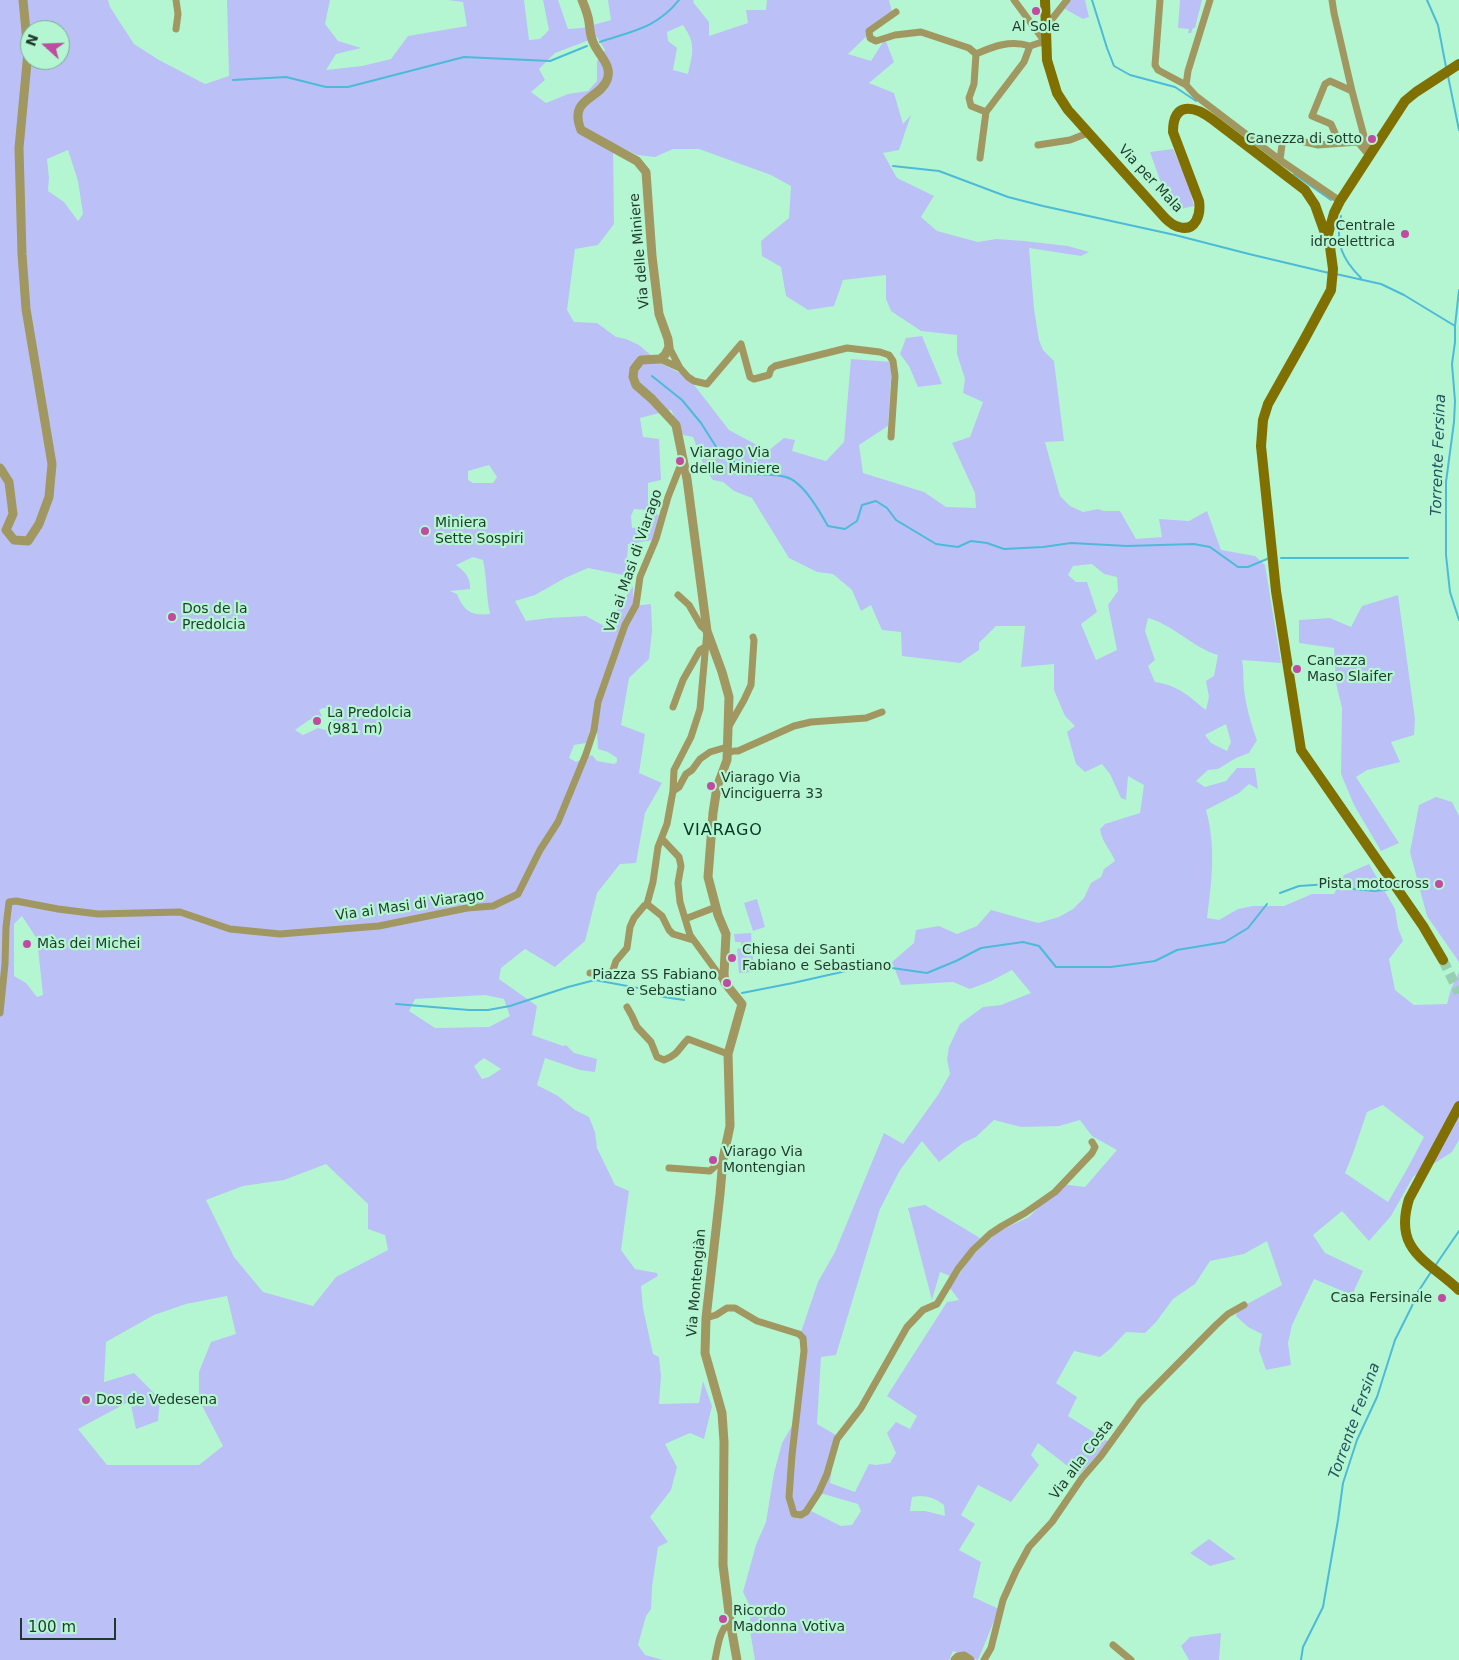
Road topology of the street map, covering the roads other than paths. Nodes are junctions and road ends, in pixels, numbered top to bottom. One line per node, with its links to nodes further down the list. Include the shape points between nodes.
1 (23, 0): 35 (street, via 28,52 20,148 22,254 28,325 52,464 49,497 40,524 28,541 14,540 6,530 13,514 9,482)
2 (176, 0): 12 (street)
3 (582, 0): 30 (street, Via delle Miniere, via 592,40 608,66 607,80 577,112 578,122 581,130 637,160 646,172 659,314)
4 (1014, 0): 13 (street)
5 (1044, 0): 11 (main road, Via per Mala)
6 (1067, 0): 11 (street)
7 (1160, 0): 17 (street, via 1155,65 1158,70)
8 (1210, 0): 17 (street)
9 (1332, 0): 18 (street)
10 (896, 12): 15 (street, via 872,27 868,34 870,38 876,41 921,32 969,48)
11 (1045, 28): 13 (main road, Via per Mala)
12 (176, 29)
13 (1046, 42): 14 (street); 20 (main road, Via per Mala, via 1047,60 1057,93)
14 (1030, 46): 15 (street, via 998,44); 19 (street, via 1024,62)
15 (976, 54): 19 (street, via 974,84 969,98 971,106)
16 (1459, 64): 23 (main road, via 1405,101)
17 (1186, 85): 25 (street)
18 (1352, 91): 21 (street, via 1330,82 1325,84 1312,116 1331,124); 23 (street)
19 (986, 112): 24 (street)
20 (1088, 133): 22 (street, via 1070,140); 28 (main road, Via per Mala, via 1165,218 1180,228 1193,224 1200,211 1173,132 1176,116 1188,108 1200,110 1304,190)
21 (1340, 142): 23 (street, via 1358,142); 25 (street, via 1318,145 1283,138)
22 (1038, 145)
23 (1369, 155): 26 (main road)
24 (980, 158)
25 (1280, 160): 26 (street)
26 (1340, 201): 27 (main road)
27 (1334, 213): 28 (main road); 29 (main road)
28 (1318, 214): 29 (main road)
29 (1327, 238): 50 (main road, via 1333,274 1331,290 1268,404 1260,446 1276,591 1301,750 1423,926)
30 (669, 347): 31 (street); 32 (street)
31 (660, 359): 32 (street); 34 (street, via 641,360 634,369 633,377 636,385 676,425)
32 (680, 368): 33 (street, via 694,381 707,384 741,344 750,377 754,379 769,375 775,366 847,348 880,352 889,355 893,361 895,376)
33 (891, 437)
34 (684, 458): 37 (street); 54 (street, Via ai Masi di Viarago, via 640,577 636,605 625,625 598,702 586,754 558,822 518,894 493,906 467,908 379,926 280,934 230,929 180,912 98,914 9,902)
35 (0, 468)
36 (678, 595): 37 (street)
37 (707, 631): 39 (street); 42 (street, via 729,697)
38 (753, 637): 42 (street, via 751,685)
39 (705, 648): 40 (street, via 700,650 682,680); 44 (street, via 700,710 674,770)
40 (673, 707)
41 (882, 712): 43 (street, via 866,718 794,726 738,751)
42 (728, 728): 43 (street)
43 (727, 750): 44 (street, via 710,752 700,759); 47 (street, via 714,805 708,877)
44 (673, 791): 45 (street)
45 (662, 840): 46 (street); 48 (street, via 679,857 678,882)
46 (647, 904): 49 (street, via 662,916 673,934); 51 (street, via 634,918 627,948 613,970 610,973)
47 (716, 908): 48 (street); 52 (street, via 726,934)
48 (685, 919): 49 (street)
49 (693, 940): 52 (street)
50 (1442, 960)
51 (590, 973)
52 (725, 983): 55 (street, Via Montengiàn, via 742,1004)
53 (627, 1007): 55 (street, via 636,1027 651,1042 656,1057 670,1058 688,1039)
54 (0, 1013)
55 (728, 1054): 58 (street, Via Montengiàn, via 730,1126)
56 (1459, 1106): 60 (main road, via 1409,1199 1404,1225 1417,1255)
57 (1092, 1142): 62 (street, via 1095,1147 1092,1152 1055,1192 990,1234 958,1270 937,1304 923,1310 907,1327 861,1408 837,1439 819,1492 801,1515 794,1514 789,1497 804,1338 757,1321 735,1308 727,1308)
58 (724, 1159): 59 (street, via 710,1171); 62 (street, Via Montengiàn)
59 (669, 1168)
60 (1459, 1290)
61 (1244, 1306): 69 (street, Via alla Costa, via 1216,1325 1140,1402 1030,1547 1002,1600)
62 (706, 1318): 63 (street, Via Montengiàn, via 705,1353 722,1413 723,1565)
63 (730, 1621): 65 (street, via 724,1626); 66 (street, Via Montengiàn)
64 (1114, 1645): 70 (street)
65 (715, 1660)
66 (737, 1660)
67 (955, 1660): 68 (street, via 964,1656)
68 (970, 1660)
69 (984, 1660)
70 (1131, 1660)

